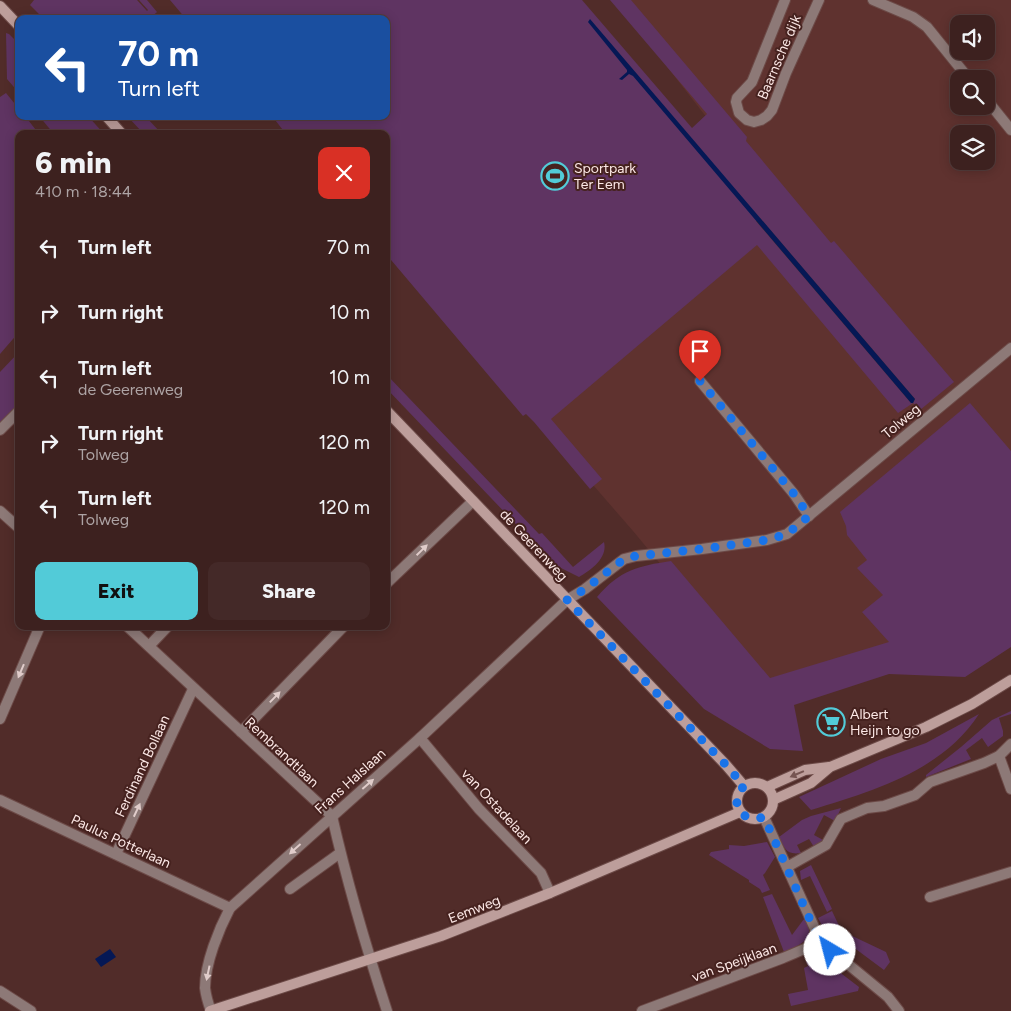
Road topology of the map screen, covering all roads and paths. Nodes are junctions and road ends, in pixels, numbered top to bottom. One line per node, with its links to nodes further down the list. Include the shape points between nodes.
1 (785, 0): 2 (street, Baarnsche dijk, via 752,82 737,98 739,113 754,122 772,110)
2 (819, 0)
3 (873, 0): 6 (street, via 913,17 927,27)
4 (2, 12): 5 (main road)
5 (15, 23)
6 (963, 70)
7 (995, 110): 10 (street)
8 (110, 120): 9 (main road)
9 (118, 130)
10 (1011, 130)
11 (1011, 348): 18 (street, Tolweg)
12 (700, 381): 18 (street)
13 (390, 414): 16 (main road, de Geerenweg)
14 (15, 415): 15 (street)
15 (0, 430)
16 (473, 500): 20 (street, one-way to 16); 21 (main road, de Geerenweg)
17 (0, 511): 19 (street)
18 (809, 516): 21 (street, Tolweg, via 787,534 767,540 624,559)
19 (15, 524)
20 (390, 580)
21 (567, 600): 31 (street, Frans Halslaan); 35 (main road, de Geerenweg)
22 (38, 630): 29 (street, one-way to 29)
23 (131, 630): 26 (street, Rembrandtlaan)
24 (164, 630): 26 (street)
25 (340, 630): 30 (street, one-way to 25)
26 (148, 646): 28 (street, Rembrandtlaan)
27 (1011, 680): 34 (main road, via 926,727)
28 (193, 689): 30 (street, Rembrandtlaan); 44 (street, Ferdinand Bollaan, one-way to 28)
29 (0, 719)
30 (241, 732): 41 (street, Rembrandtlaan)
31 (420, 738): 41 (street, Frans Halslaan, one-way to 31); 48 (street, van Ostadelaan, via 479,809 541,873)
32 (1011, 744): 33 (street)
33 (999, 756): 37 (street); 45 (street, via 930,782 915,795 841,819 826,845)
34 (830, 767): 36 (main road, one-way to 36, via 805,770); 39 (main road, via 811,783)
35 (744, 786): 36 (main road, via 755,782); 40 (main road, via 736,798)
36 (767, 786): 39 (main road)
37 (1011, 789)
38 (0, 800): 44 (street, Paulus Potterlaan)
39 (773, 800): 42 (main road)
40 (740, 812): 42 (main road, via 748,818); 48 (main road, Eemweg)
41 (332, 816): 43 (street); 50 (street, Frans Halslaan, one-way to 50)
42 (764, 817): 45 (street)
43 (340, 853): 47 (street); 52 (street)
44 (116, 854): 50 (street, Paulus Potterlaan)
45 (787, 867): 51 (street)
46 (1011, 872): 49 (street)
47 (290, 889)
48 (550, 893): 52 (main road, Eemweg)
49 (930, 897)
50 (230, 908): 56 (street, Frans Halslaan, one-way to 56, via 216,936 207,976 206,996)
51 (820, 942): 54 (street, van Speijklaan); 59 (street, via 888,996)
52 (371, 960): 56 (main road, Eemweg); 57 (street)
53 (0, 991): 55 (street)
54 (657, 1008): 58 (street, van Speijklaan)
55 (31, 1011)
56 (211, 1011)
57 (387, 1011)
58 (642, 1011)
59 (900, 1011)

